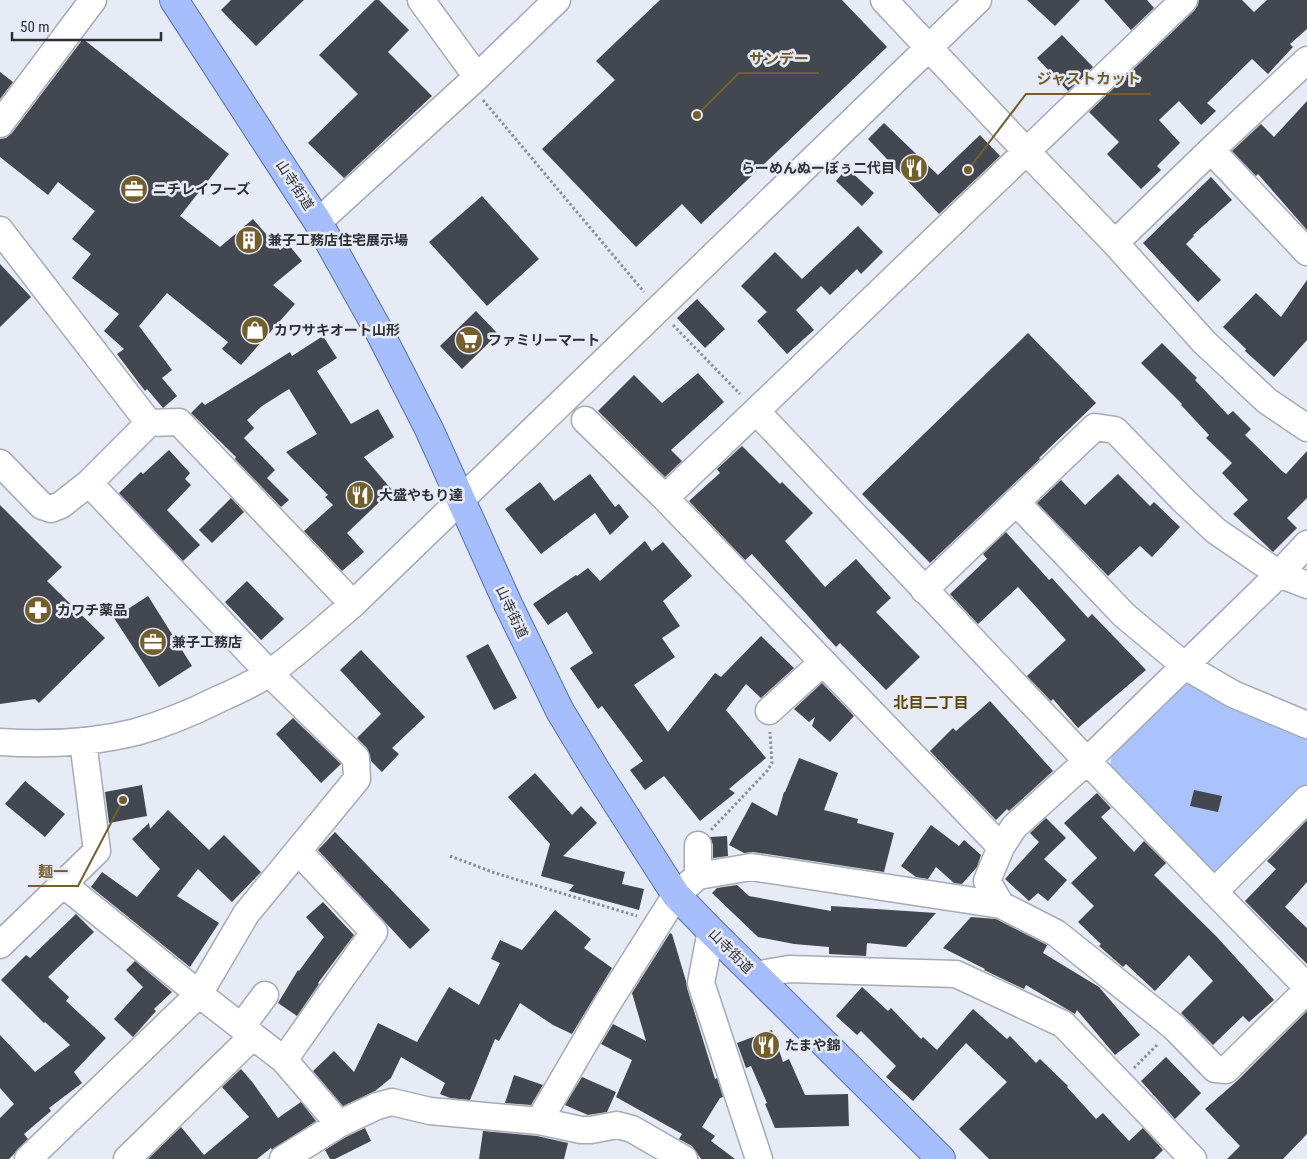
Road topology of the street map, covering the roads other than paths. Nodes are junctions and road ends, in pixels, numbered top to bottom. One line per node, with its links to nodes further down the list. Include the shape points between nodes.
1 (93, 0): 11 (street)
2 (174, 0): 14 (main road, 山寺街道)
3 (421, 0): 10 (street)
4 (557, 0): 10 (street)
5 (884, 0): 8 (street)
6 (978, 0): 8 (street)
7 (1184, 0): 13 (street)
8 (928, 47): 13 (street); 24 (street, via 659,310)
9 (1305, 65): 12 (street)
10 (473, 81): 14 (street)
11 (0, 124)
12 (1211, 150): 16 (street); 17 (street)
13 (1026, 151): 16 (street); 18 (street)
14 (318, 222): 24 (main road, 山寺街道, via 380,333)
15 (0, 230): 20 (street)
16 (1115, 244): 21 (street, via 1204,342 1267,401)
17 (1307, 252)
18 (756, 411): 25 (street); 30 (street)
19 (585, 420): 25 (street)
20 (149, 423): 23 (street); 31 (street, via 179,422)
21 (1307, 428)
22 (0, 463): 23 (street, via 42,506 52,509)
23 (88, 483): 34 (street)
24 (460, 498): 31 (street); 47 (main road, 山寺街道, via 560,711)
25 (665, 498): 32 (street)
26 (1016, 502): 28 (street, via 1095,427 1115,430 1216,531); 30 (street); 33 (street, via 1124,615)
27 (1307, 544): 28 (street)
28 (1280, 574): 29 (street); 33 (street)
29 (1307, 585)
30 (924, 590): 39 (street)
31 (353, 604): 34 (street)
32 (823, 662): 35 (street); 42 (street)
33 (1184, 666): 36 (street, via 1234,694); 39 (street)
34 (270, 673): 37 (street, via 182,717 135,732); 43 (street, via 356,758 357,779)
35 (769, 711)
36 (1307, 725)
37 (83, 741): 38 (street); 45 (street, via 97,851)
38 (0, 742)
39 (1087, 761): 42 (street, via 1014,827); 46 (street)
40 (1307, 799): 46 (street)
41 (698, 845): 44 (street)
42 (1001, 848): 48 (street, via 987,881)
43 (299, 852): 53 (street, via 246,914); 56 (street, via 374,932)
44 (698, 876): 47 (street); 48 (street, via 751,867)
45 (63, 884): 50 (street); 53 (street)
46 (1214, 892): 52 (street)
47 (676, 895): 49 (main road, 山寺街道); 57 (street)
48 (1001, 905): 52 (street, via 1056,933 1174,1027 1215,1069 1226,1070)
49 (710, 930): 51 (main road, 山寺街道); 63 (street, via 701,983)
50 (0, 945)
51 (755, 975): 64 (main road, 山寺街道); 65 (street, via 789,968 956,974 1064,1024)
52 (1307, 989)
53 (199, 994): 55 (street); 59 (street)
54 (265, 995): 55 (street)
55 (247, 1031): 56 (street); 60 (street)
56 (284, 1060): 58 (street)
57 (539, 1121): 58 (street, via 430,1111 392,1102); 62 (street, via 581,1130 617,1125 632,1129)
58 (339, 1124): 61 (street)
59 (28, 1159)
60 (126, 1159)
61 (283, 1159)
62 (684, 1159)
63 (759, 1159)
64 (941, 1159)
65 (1192, 1159)

